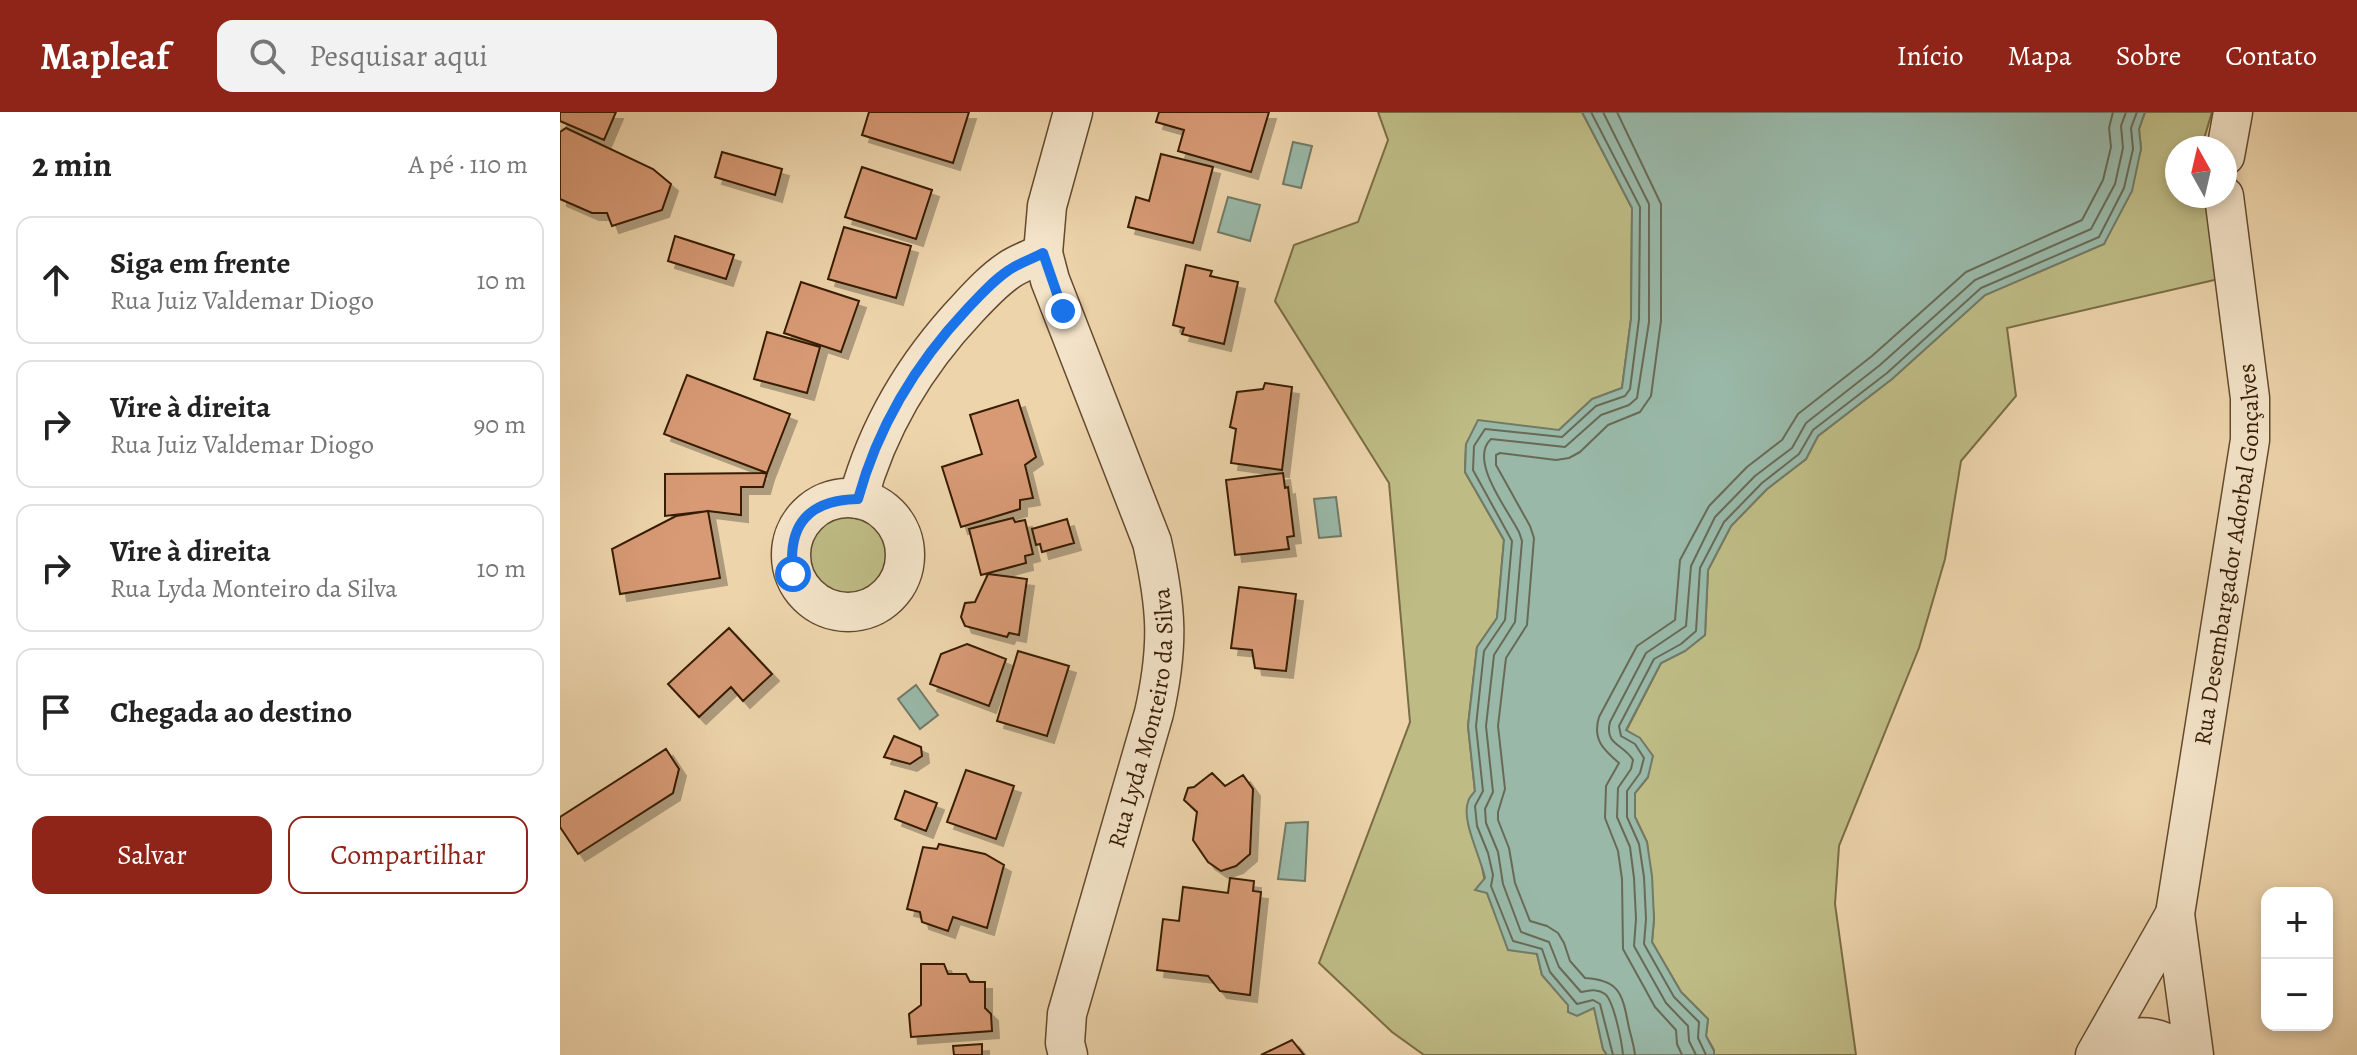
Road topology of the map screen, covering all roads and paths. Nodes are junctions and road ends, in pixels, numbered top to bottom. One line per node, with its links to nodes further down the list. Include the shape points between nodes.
1 (1073, 112): 5 (street, Rua Lyda Monteiro da Silva, via 1047,206)
2 (2233, 112): 3 (street)
3 (2229, 136)
4 (2226, 208): 7 (street, Rua Desembargador Adorbal Gonçalves, via 2250,440)
5 (1043, 253): 6 (street, via 990,285 928,355 884,428); 8 (street, Rua Lyda Monteiro da Silva, via 1152,542 1166,628 1154,713 1067,1014)
6 (858, 499)
7 (2175, 914): 9 (street, Rua Desembargador Adorbal Gonçalves); 11 (street, Rua Desembargador Adorbal Gonçalves)
8 (1068, 1055)
9 (2096, 1055): 10 (street, Rua Desembargador Adorbal Gonçalves, via 2130,1037 2153,1037)
10 (2182, 1055)
11 (2194, 1055)

